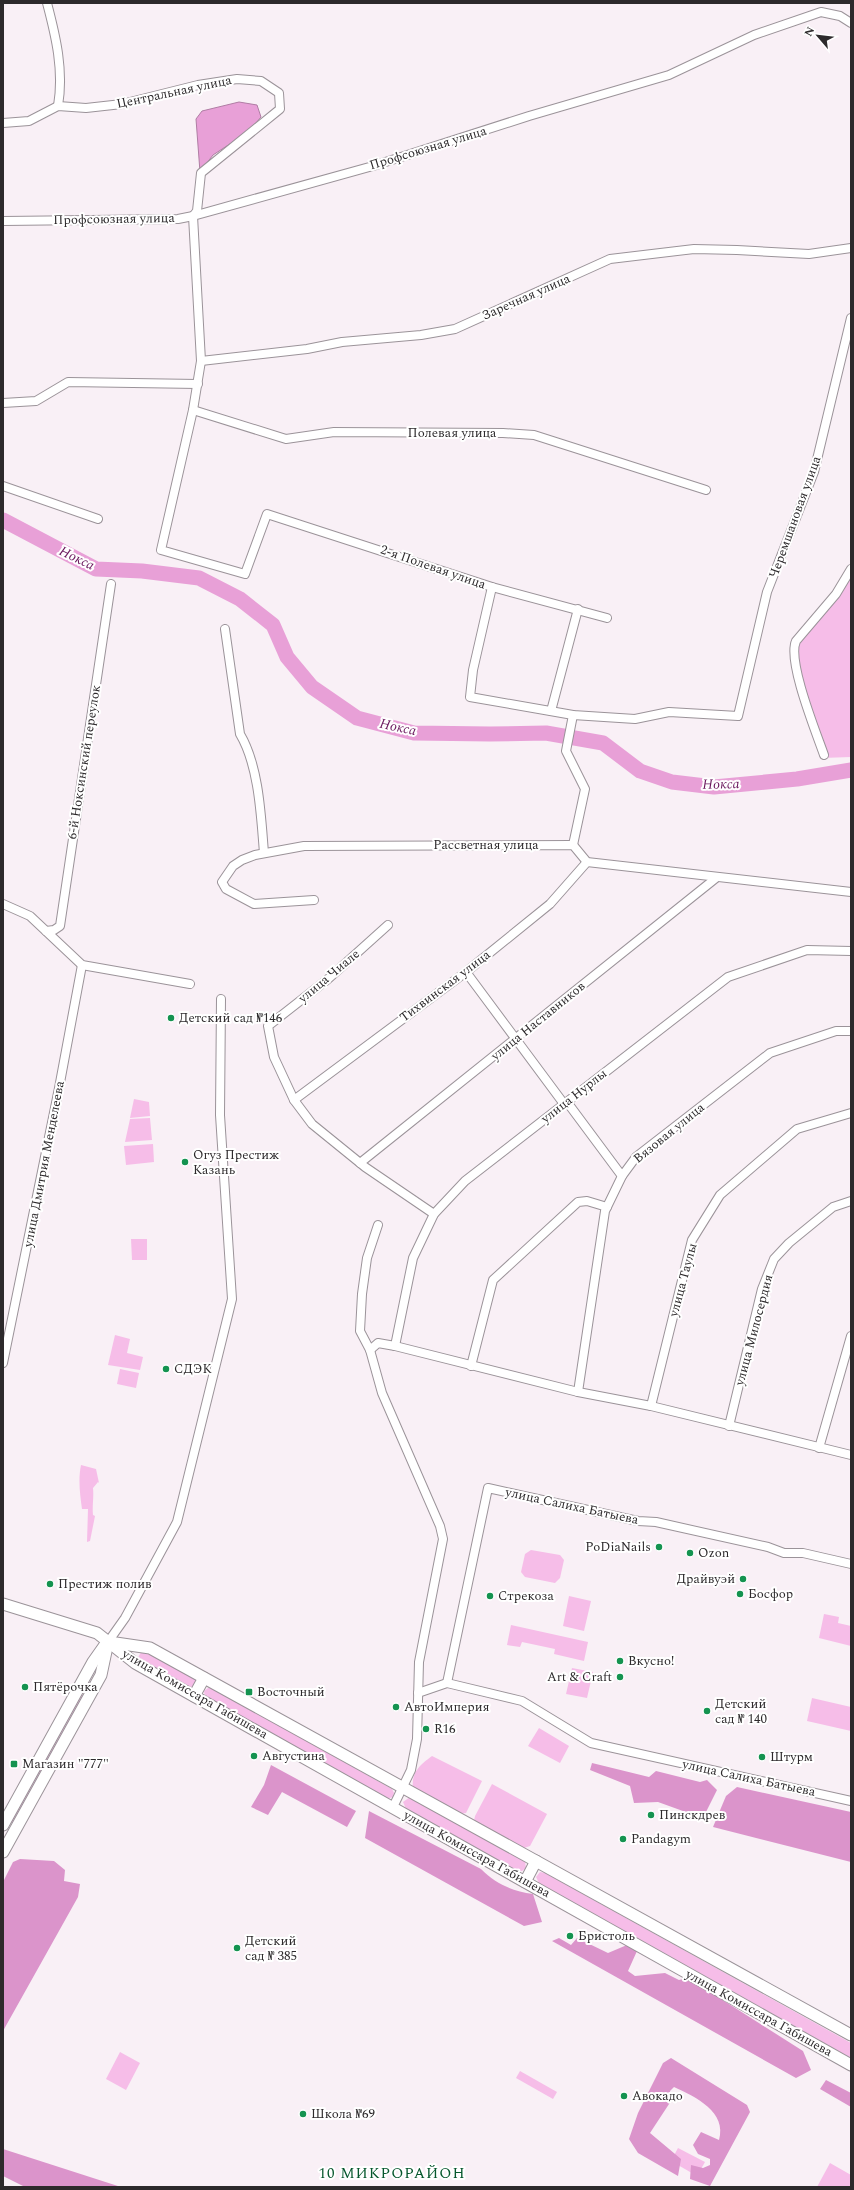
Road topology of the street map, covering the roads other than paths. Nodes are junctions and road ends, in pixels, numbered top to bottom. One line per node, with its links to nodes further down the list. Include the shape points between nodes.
1 (47, 3): 3 (street, via 56,37 61,88)
2 (851, 23): 5 (street, Профсоюзная улица, via 840,16 821,12 754,35 669,75 373,166)
3 (58, 106): 4 (street, via 29,121); 5 (street, Центральная улица, via 86,108 122,104 198,85 237,79 261,81 279,93 280,109 201,173 197,211)
4 (3, 123)
5 (193, 216): 6 (street, Профсоюзная улица, via 178,219); 9 (street)
6 (3, 221)
7 (851, 248): 9 (street, Заречная улица, via 809,254 694,250 610,259 455,329)
8 (851, 318): 24 (street, Черемшановая улица, via 814,472 767,592)
9 (201, 362): 10 (street)
10 (198, 384): 11 (street, via 68,382 36,401); 12 (street)
11 (3, 403)
12 (194, 410): 14 (street, Полевая улица, via 286,439 334,432 534,435); 18 (street, 2-я Полевая улица, via 161,550 245,574 267,514)
13 (3, 486): 15 (street)
14 (706, 490)
15 (98, 519)
16 (851, 569): 25 (street, via 836,594 792,648 795,667)
17 (111, 584): 34 (street, 6-й Ноксинский переулок, via 60,926)
18 (492, 587): 19 (street); 22 (street, 2-я Полевая улица, via 473,670 470,697)
19 (578, 609): 20 (street); 22 (street)
20 (607, 618)
21 (225, 629): 27 (street, via 240,734 248,747 260,807)
22 (551, 711): 23 (street, 2-я Полевая улица)
23 (573, 714): 24 (street, 2-я Полевая улица, via 635,719 669,712); 26 (street, via 566,752 585,789)
24 (738, 716)
25 (824, 755)
26 (573, 844): 27 (street, Рассветная улица, via 304,846); 28 (street)
27 (264, 853): 31 (street, Рассветная улица, via 242,860 233,866 222,882 226,889 254,904)
28 (587, 862): 29 (street); 37 (street, Тихвинская улица, via 550,904)
29 (716, 878): 30 (street); 41 (street, улица Наставников)
30 (851, 892)
31 (314, 900)
32 (3, 904): 34 (street, via 30,916)
33 (388, 925): 42 (street, улица Чиале, via 328,979 268,1026 274,1057)
34 (46, 931): 36 (street)
35 (851, 951): 43 (street, улица Нурлы, via 807,950 728,977)
36 (82, 965): 38 (street); 54 (street, улица Дмитрия Менделеева)
37 (466, 972): 41 (street); 42 (street, Тихвинская улица)
38 (190, 984)
39 (221, 999): 63 (street, via 220,1121 232,1299 177,1522 125,1618)
40 (851, 1031): 46 (street, Вязовая улица, via 836,1031 770,1053 636,1157)
41 (515, 1039): 43 (street); 45 (street, улица Наставников)
42 (294, 1100): 45 (street, via 312,1124)
43 (566, 1103): 46 (street); 49 (street, улица Нурлы, via 465,1181)
44 (851, 1113): 57 (street, улица Таулы, via 797,1129 720,1195 692,1240)
45 (360, 1163): 49 (street)
46 (622, 1176): 48 (street, Вязовая улица)
47 (851, 1201): 58 (street, улица Милосердия, via 834,1207 789,1242 774,1259 762,1289)
48 (607, 1207): 55 (street, via 587,1201 578,1202 493,1280); 56 (street, Вязовая улица)
49 (434, 1214): 52 (street, улица Нурлы, via 413,1258)
50 (378, 1225): 53 (street, via 367,1258 362,1294 360,1331)
51 (851, 1336): 59 (street)
52 (395, 1346): 53 (street, via 378,1343); 55 (street)
53 (370, 1350): 66 (street, via 382,1393 404,1439 443,1539 419,1662)
54 (3, 1363)
55 (471, 1366): 56 (street)
56 (578, 1392): 57 (street)
57 (651, 1406): 58 (street)
58 (729, 1426): 59 (street)
59 (819, 1448): 60 (street)
60 (851, 1455)
61 (851, 1564): 65 (street, улица Салиха Батыева, via 488,1488)
62 (3, 1604): 63 (street, via 97,1633)
63 (108, 1642): 64 (street, улица Комиссара Габишева, via 150,1648); 67 (street, улица Комиссара Габишева, via 135,1663); 71 (street, via 93,1662); 72 (street, via 102,1675)
64 (204, 1678): 67 (street); 68 (street, улица Комиссара Габишева)
65 (447, 1683): 66 (street); 69 (street, улица Салиха Батыева, via 522,1701 591,1743)
66 (418, 1693): 68 (street, via 417,1739 411,1770)
67 (194, 1696): 70 (street, улица Комиссара Габишева)
68 (404, 1787): 70 (street); 74 (street, улица Комиссара Габишева)
69 (851, 1801)
70 (393, 1807): 75 (street, улица Комиссара Габишева)
71 (3, 1825): 72 (street)
72 (15, 1830): 73 (street)
73 (3, 1852)
74 (536, 1861): 75 (street); 76 (street, улица Комиссара Габишева)
75 (525, 1882): 77 (street, улица Комиссара Габишева)
76 (851, 2035)
77 (851, 2065)

